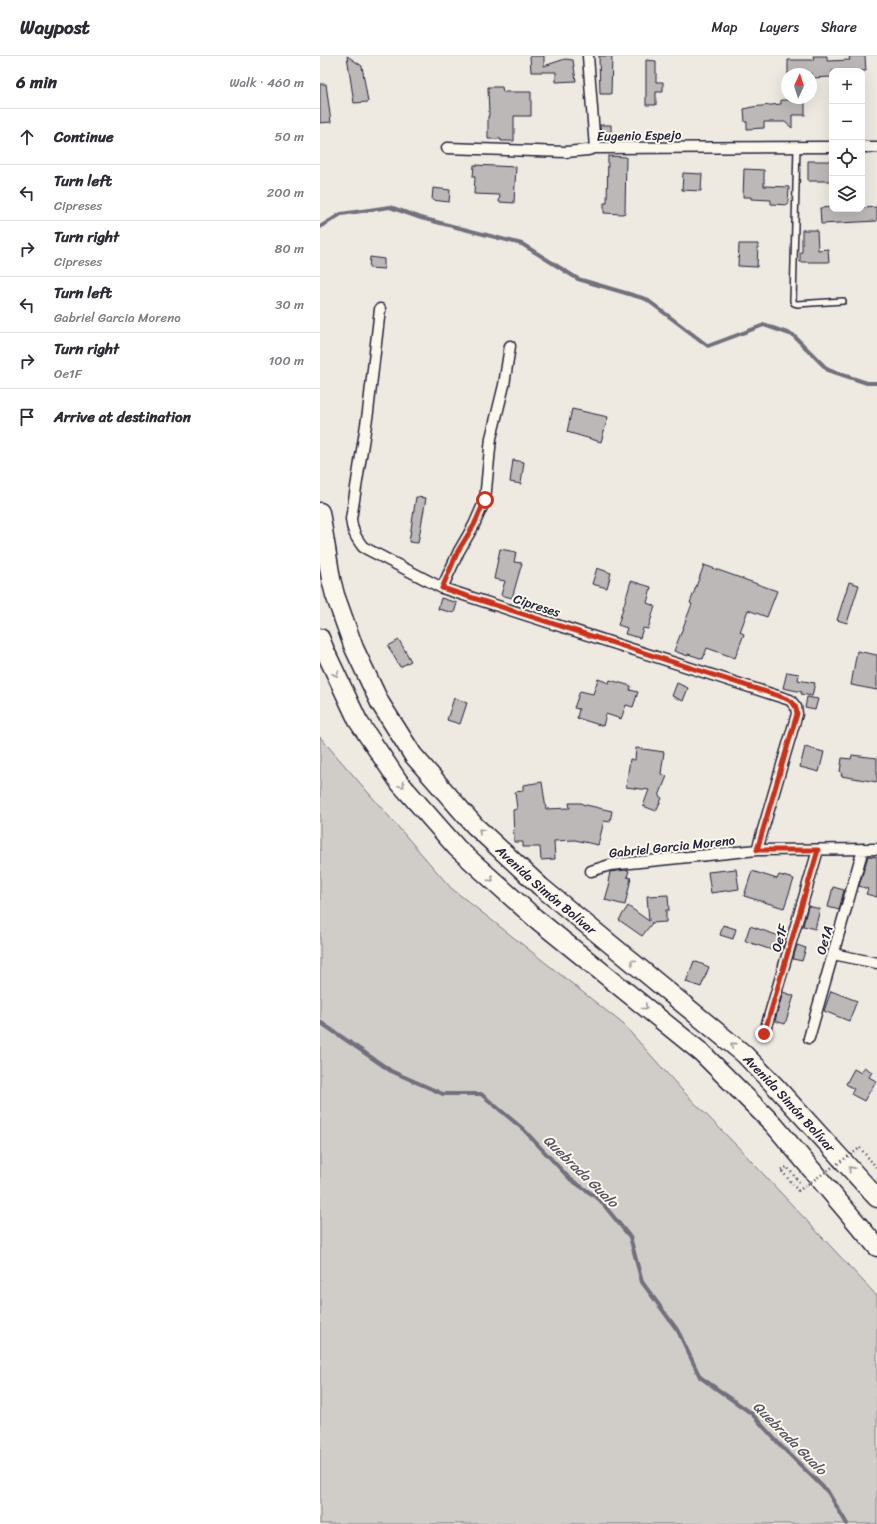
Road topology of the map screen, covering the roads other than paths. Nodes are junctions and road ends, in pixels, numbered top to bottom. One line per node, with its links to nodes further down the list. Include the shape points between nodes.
1 (588, 56): 7 (street)
2 (797, 147): 3 (street, Eugenio Espejo); 7 (street, Eugenio Espejo); 8 (lane, via 793,301 797,304)
3 (829, 147)
4 (865, 147): 5 (street)
5 (877, 147)
6 (447, 148): 7 (street, Eugenio Espejo, via 566,152)
7 (595, 148)
8 (843, 301)
9 (380, 309): 12 (street, Cipreses, via 368,412 351,519 352,529 363,547)
10 (510, 346): 12 (street, via 504,385 491,438 485,500)
11 (320, 512): 23 (highway, Avenida Simón Bolívar, one-way to 11, via 744,1054 541,887 475,826 413,755 380,703 354,648 330,579)
12 (442, 588): 16 (street, Cipreses, via 790,700 796,707 797,714)
13 (320, 638): 24 (highway, Avenida Simón Bolívar, one-way to 24, via 358,721 399,782 457,848 535,918 702,1053 774,1125)
14 (863, 849): 15 (street, Gabriel Garcia Moreno); 17 (street, Gabriel Garcia Moreno); 19 (street, Oe1A)
15 (877, 849)
16 (757, 850): 17 (street, Gabriel Garcia Moreno); 18 (street, Gabriel Garcia Moreno, via 610,865)
17 (818, 850): 21 (street, Oe1F)
18 (591, 871)
19 (833, 954): 20 (street); 22 (street, Oe1A)
20 (877, 963)
21 (764, 1034)
22 (809, 1038)
23 (877, 1198)
24 (877, 1247)

